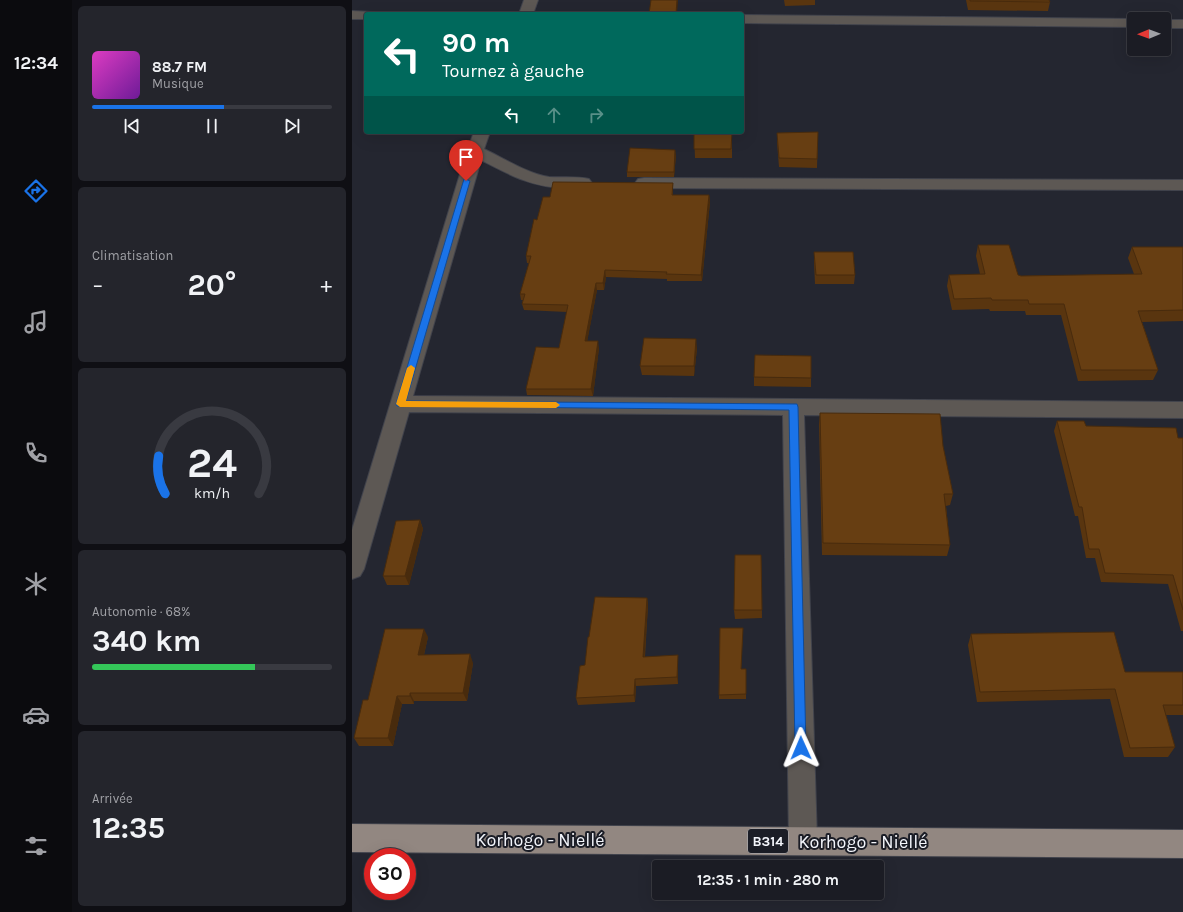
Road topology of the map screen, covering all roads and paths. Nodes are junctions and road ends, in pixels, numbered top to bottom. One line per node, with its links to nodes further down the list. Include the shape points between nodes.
1 (531, 0): 2 (street)
2 (527, 12)
3 (352, 15): 4 (street)
4 (364, 15)
5 (744, 19): 6 (street)
6 (1127, 23)
7 (1171, 24): 8 (street)
8 (1183, 24)
9 (481, 134): 10 (street)
10 (475, 151): 11 (street, via 532,178 548,182); 14 (street)
11 (595, 183)
12 (627, 183): 13 (street)
13 (1183, 185)
14 (400, 404): 15 (street); 17 (street)
15 (794, 407): 16 (street); 19 (street)
16 (1183, 410)
17 (352, 569)
18 (352, 838): 19 (main road, Korhogo - Niellé / B314)
19 (803, 841): 20 (main road, Korhogo - Niellé / B314)
20 (1183, 844)

